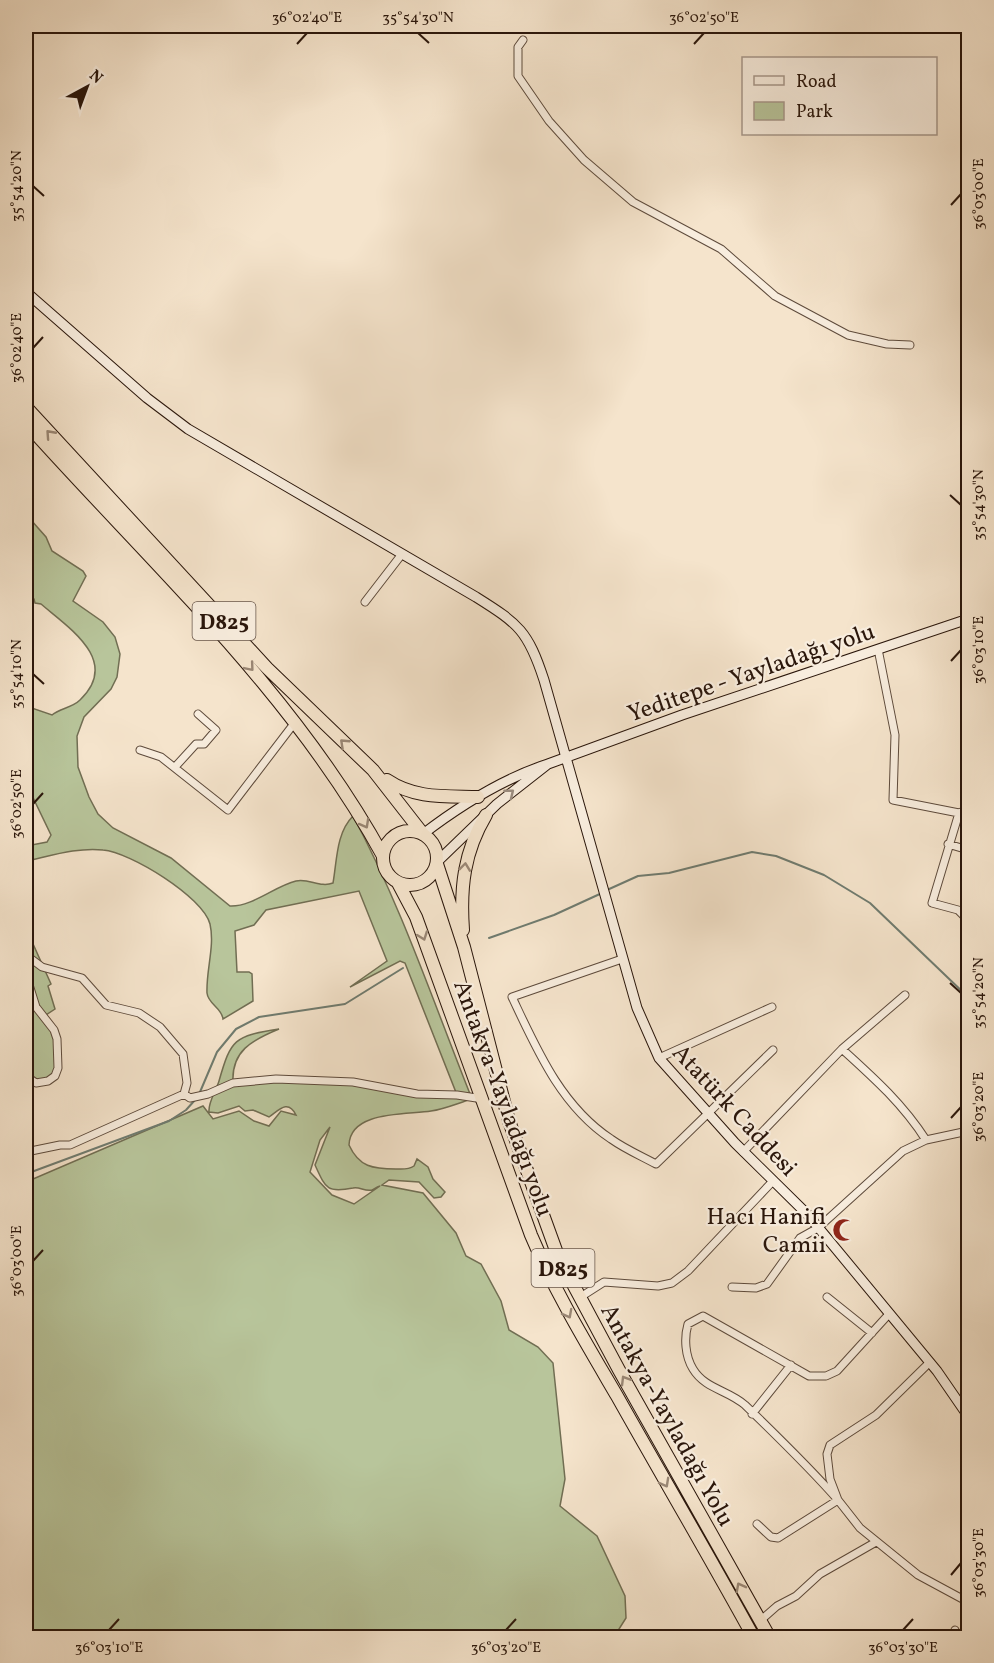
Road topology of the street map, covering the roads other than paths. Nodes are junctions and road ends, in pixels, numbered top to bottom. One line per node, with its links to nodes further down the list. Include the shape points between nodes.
1 (523, 40): 3 (street, via 518,47 518,75 549,121 584,160 633,202 721,249 775,296 848,335)
2 (26, 292): 6 (main road, Atatürk Caddesi, via 188,429)
3 (910, 345)
4 (26, 407): 16 (highway, D825, one-way to 4, via 267,668)
5 (26, 423): 11 (highway, D825, one-way to 11, via 210,620)
6 (402, 554): 7 (street); 13 (main road, Atatürk Caddesi, via 501,612 530,640)
7 (365, 602)
8 (968, 619): 9 (main road, Yeditepe - Yayladağı yolu)
9 (878, 649): 13 (main road, Yeditepe - Yayladağı yolu); 19 (street, via 895,735 893,800)
10 (198, 714): 15 (street, via 216,730 204,744 196,744)
11 (296, 721): 15 (street, via 228,810); 24 (highway, D825, one-way to 24, via 346,791)
12 (140, 750): 15 (street)
13 (567, 758): 14 (main road, Yeditepe - Yayladağı yolu); 30 (main road, Atatürk Caddesi)
14 (548, 764): 17 (main road, Yeditepe - Yayladağı yolu, via 519,773); 20 (main road, Yeditepe - Yayladağı yolu, one-way to 14)
15 (175, 767)
16 (373, 770): 17 (highway, via 395,785 423,796); 21 (highway, D825)
17 (478, 797): 21 (main road, Yeditepe - Yayladağı yolu)
18 (969, 809): 19 (street)
19 (959, 813): 22 (street)
20 (486, 815): 25 (main road, Yeditepe - Yayladağı yolu); 28 (highway, one-way to 20, via 461,904 467,857 472,838)
21 (423, 834): 24 (highway, via 399,834 388,843); 25 (highway, via 436,849)
22 (948, 844): 23 (street); 27 (street, via 932,903 958,910)
23 (969, 850)
24 (383, 856): 26 (highway, via 386,872)
25 (437, 863): 26 (highway, via 422,883); 28 (highway, Antakya-Yayladağı Yolu / D825)
26 (398, 883): 39 (highway, Antakya-Yayladağı yolu / D825, one-way to 39, via 416,917)
27 (969, 920)
28 (464, 947): 51 (highway, Antakya-Yayladağı Yolu / D825, via 513,1131 549,1235)
29 (26, 955): 38 (street, via 42,967 82,978 106,1005 139,1013 160,1027 183,1054)
30 (622, 959): 36 (main road, Atatürk Caddesi, via 643,1025); 40 (street, via 512,997 555,1082 571,1105 610,1139 656,1164)
31 (26, 975): 37 (street, via 37,1010 55,1033 58,1059 57,1072 48,1081 35,1082)
32 (905, 995): 34 (street)
33 (772, 1007): 36 (street)
34 (842, 1049): 42 (street, via 890,1092); 46 (street)
35 (773, 1050): 40 (street)
36 (659, 1058): 40 (main road, Atatürk Caddesi)
37 (26, 1076)
38 (187, 1096): 39 (street, via 208,1094 233,1083 276,1079 352,1082 417,1094); 44 (street, via 70,1145)
39 (483, 1099): 65 (highway, Antakya-Yayladağı yolu / D825, one-way to 65, via 551,1281)
40 (709, 1113): 46 (main road, Atatürk Caddesi)
41 (969, 1131): 42 (street)
42 (926, 1140): 48 (street, via 903,1150)
43 (26, 1147): 44 (street)
44 (37, 1150): 45 (street)
45 (26, 1152)
46 (743, 1152): 47 (main road, Atatürk Caddesi)
47 (773, 1180): 48 (main road, Atatürk Caddesi); 51 (street, via 688,1271 672,1283 649,1286 604,1282)
48 (818, 1228): 49 (street, via 800,1238 767,1284 756,1288); 52 (main road, Atatürk Caddesi)
49 (732, 1287)
50 (827, 1297): 53 (street)
51 (579, 1298): 63 (highway, Antakya-Yayladağı Yolu / D825, one-way to 51)
52 (889, 1314): 53 (street); 54 (main road, Atatürk Caddesi)
53 (872, 1333): 55 (street, via 837,1371 826,1376 809,1376)
54 (930, 1362): 56 (main road, Atatürk Caddesi); 59 (street, via 876,1414 830,1445 830,1479)
55 (791, 1365): 57 (street); 57 (street, via 703,1316 688,1324 687,1352 693,1369 708,1386 731,1395)
56 (965, 1402): 58 (main road, Atatürk Caddesi)
57 (752, 1414): 59 (street)
58 (969, 1416)
59 (838, 1500): 60 (street, via 778,1538 771,1537); 61 (street)
60 (757, 1524)
61 (876, 1542): 62 (street, via 918,1575); 63 (street, via 820,1574)
62 (969, 1602)
63 (760, 1621): 66 (highway, Antakya-Yayladağı Yolu / D825)
64 (955, 1630): 67 (street)
65 (754, 1638)
66 (770, 1638)
67 (958, 1638)

